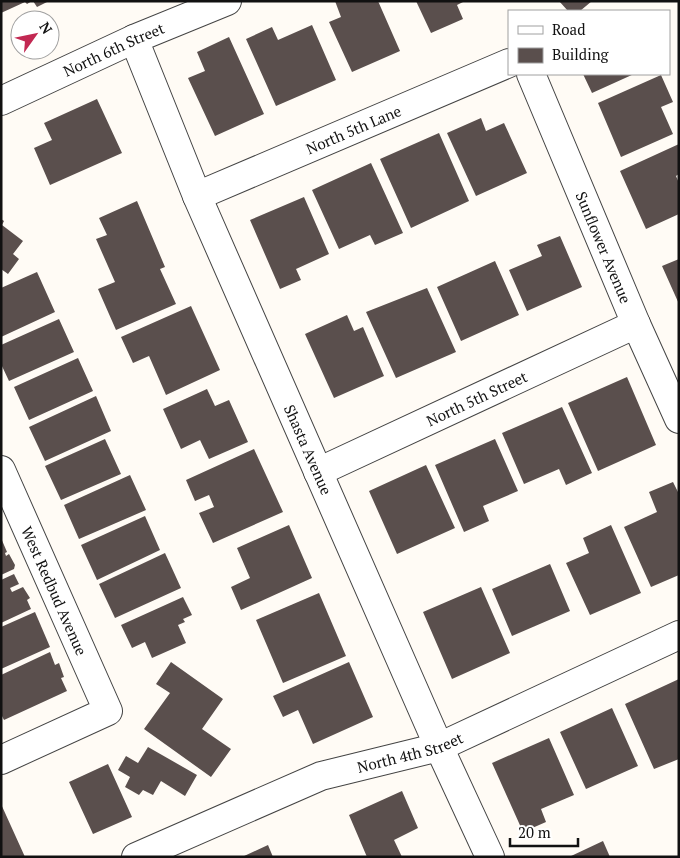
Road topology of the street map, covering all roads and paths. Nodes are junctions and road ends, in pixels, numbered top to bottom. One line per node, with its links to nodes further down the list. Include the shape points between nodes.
1 (226, 1): 2 (street, North 6th Street)
2 (134, 39): 5 (street, North 6th Street); 6 (street, Shasta Avenue)
3 (508, 63): 6 (street, North 5th Lane)
4 (531, 75): 7 (street, Sunflower Avenue)
5 (1, 101)
6 (198, 196): 10 (street, Shasta Avenue)
7 (636, 324): 8 (street, Sunflower Avenue); 10 (street, North 5th Street)
8 (679, 419)
9 (1, 470): 13 (street, West Redbud Avenue, via 108,711)
10 (318, 472): 12 (street, Shasta Avenue)
11 (679, 635): 12 (street, North 4th Street)
12 (439, 747): 14 (street, North 4th Street, via 322,776); 15 (street, Shasta Avenue)
13 (1, 760)
14 (143, 855)
15 (490, 857)

